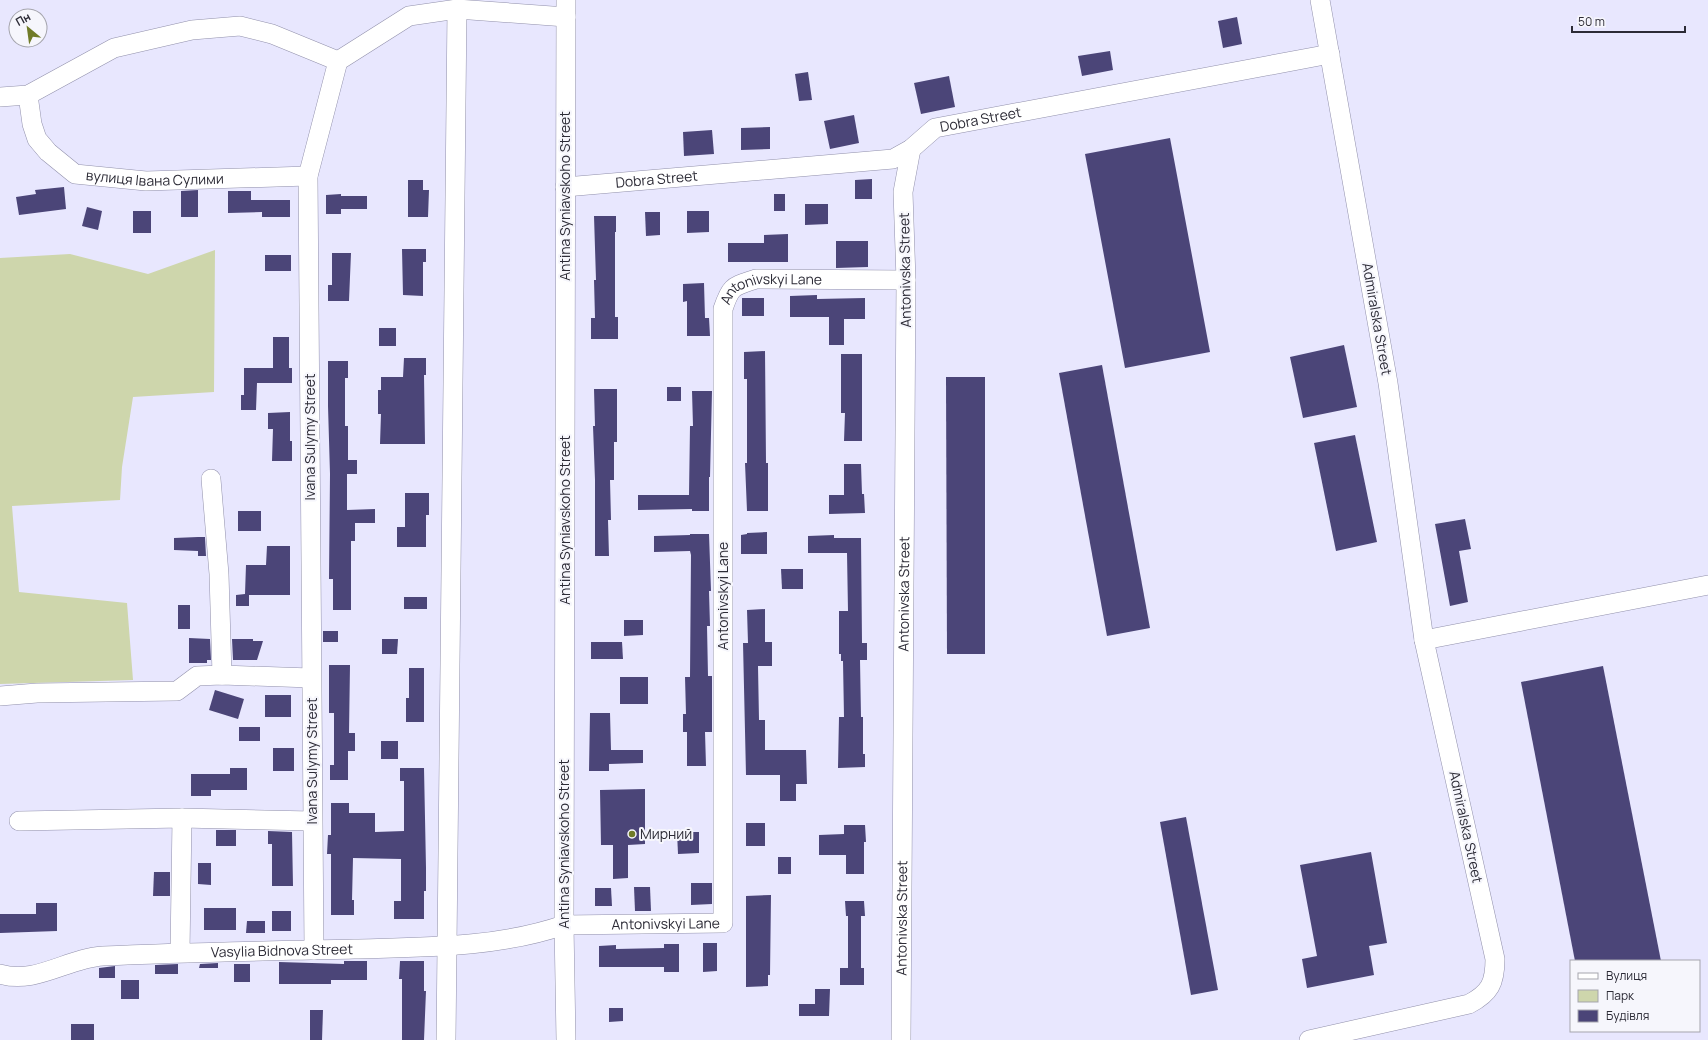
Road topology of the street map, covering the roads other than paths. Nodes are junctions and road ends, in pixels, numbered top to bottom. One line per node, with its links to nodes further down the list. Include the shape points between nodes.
1 (1320, 0): 4 (street, Admiralska Street)
2 (566, 8): 3 (street); 10 (street, Antina Syniavskoho Street)
3 (457, 9): 5 (street, via 409,16); 22 (street)
4 (1330, 54): 8 (street, Dobra Street, via 935,128); 14 (street, Admiralska Street, via 1388,383)
5 (338, 61): 6 (street, via 272,34 240,26 192,30 114,48); 9 (street, Ivana Sulymy Street)
6 (28, 95): 7 (street); 9 (street, вулиця Івана Сулими, via 37,139 48,152 75,174 146,181)
7 (0, 97)
8 (910, 149): 10 (street, Dobra Street, via 893,159); 11 (street, Antonivska Street, via 904,192)
9 (308, 176): 16 (street, Ivana Sulymy Street)
10 (565, 187): 21 (street, Antina Syniavskoho Street)
11 (906, 280): 21 (street, Antonivskyi Lane, via 756,279 733,287 728,294 723,309 723,923); 28 (street, Antonivska Street)
12 (211, 479): 15 (street, via 219,574)
13 (1708, 585): 14 (street)
14 (1424, 640): 29 (street, Admiralska Street, via 1495,959 1495,974 1490,989 1481,998 1468,1004)
15 (222, 675): 16 (street); 17 (street, via 197,676 177,691)
16 (311, 678): 19 (street, Ivana Sulymy Street)
17 (0, 696)
18 (182, 818): 19 (street); 20 (street); 24 (street)
19 (312, 821): 23 (street, Ivana Sulymy Street)
20 (18, 822)
21 (564, 925): 22 (street, Vasylia Bidnova Street, via 539,934); 27 (street, Antina Syniavskoho Street)
22 (447, 946): 23 (street, Vasylia Bidnova Street); 26 (street)
23 (314, 950): 24 (street, Vasylia Bidnova Street)
24 (180, 952): 25 (street, Vasylia Bidnova Street, via 95,957 33,975 11,977)
25 (0, 974)
26 (446, 1040)
27 (566, 1040)
28 (901, 1040)
29 (1309, 1040)

